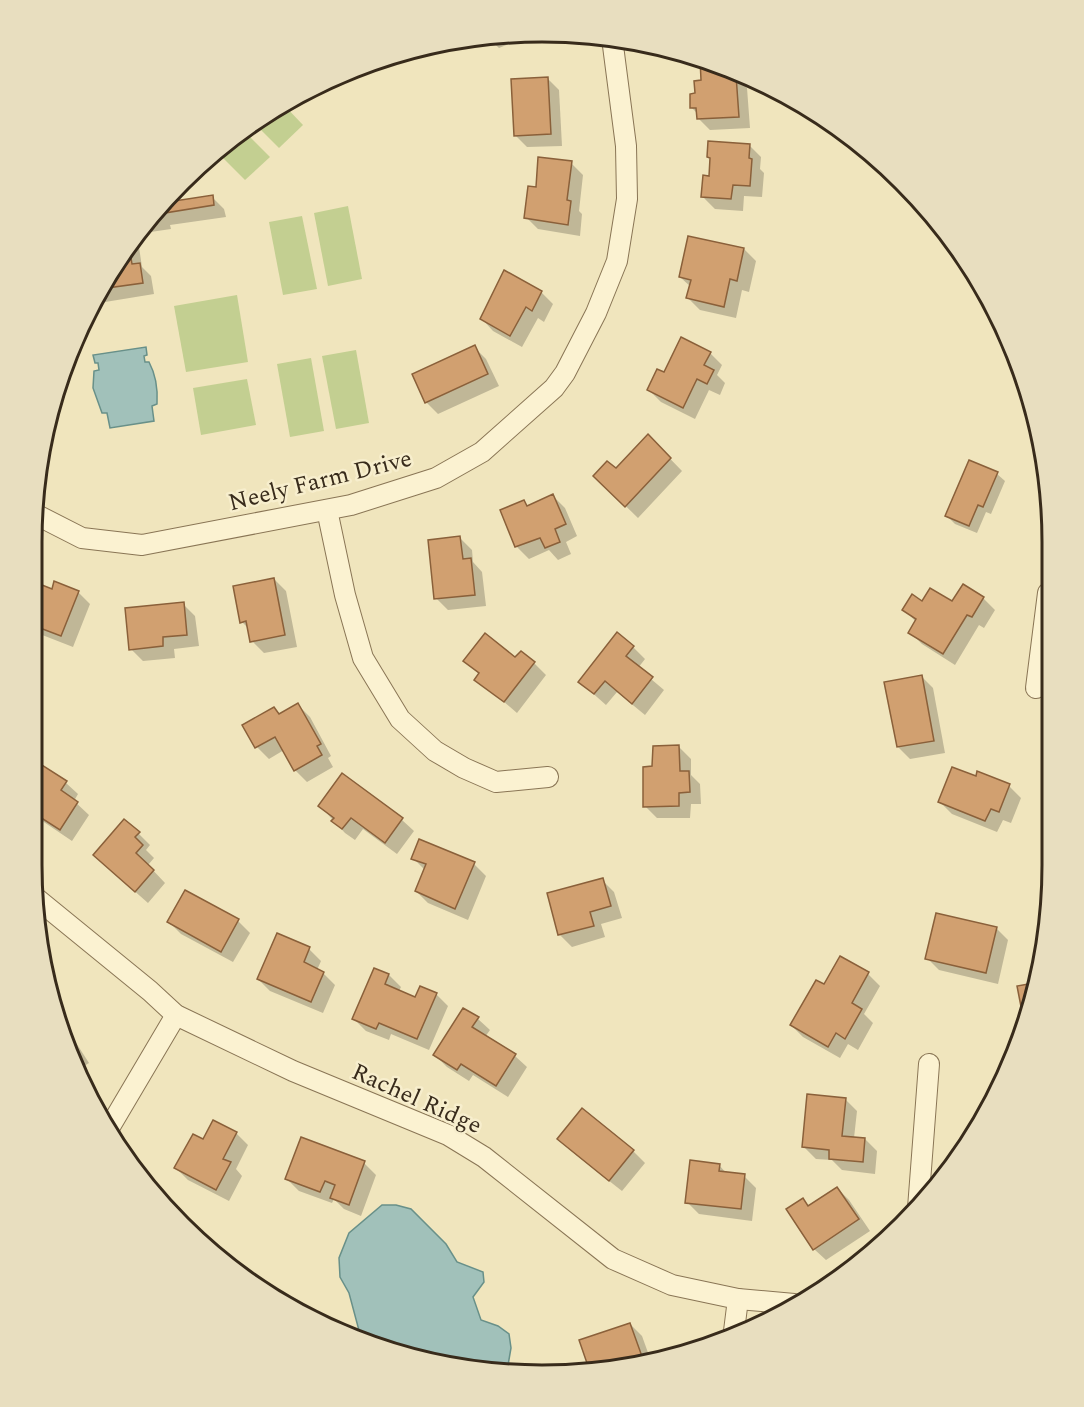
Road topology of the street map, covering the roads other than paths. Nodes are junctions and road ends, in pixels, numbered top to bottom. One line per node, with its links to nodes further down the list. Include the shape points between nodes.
1 (613, 47): 2 (street, Neely Farm Drive, via 626,146 627,199 617,261 565,373 554,388 482,452 436,478)
2 (327, 510): 3 (street, Neely Farm Drive, via 142,545 82,538); 6 (street, via 363,658 400,719 435,751 496,782)
3 (43, 518)
4 (1042, 637): 5 (street)
5 (1035, 688)
6 (548, 777)
7 (44, 904): 8 (street, Rachel Ridge)
8 (176, 1015): 10 (street); 12 (street, Rachel Ridge, via 293,1071 448,1135 484,1157 613,1259 672,1284)
9 (929, 1064): 11 (street)
10 (113, 1122)
11 (919, 1194)
12 (738, 1299): 13 (street, Rachel Ridge); 14 (street)
13 (782, 1303)
14 (735, 1326)

